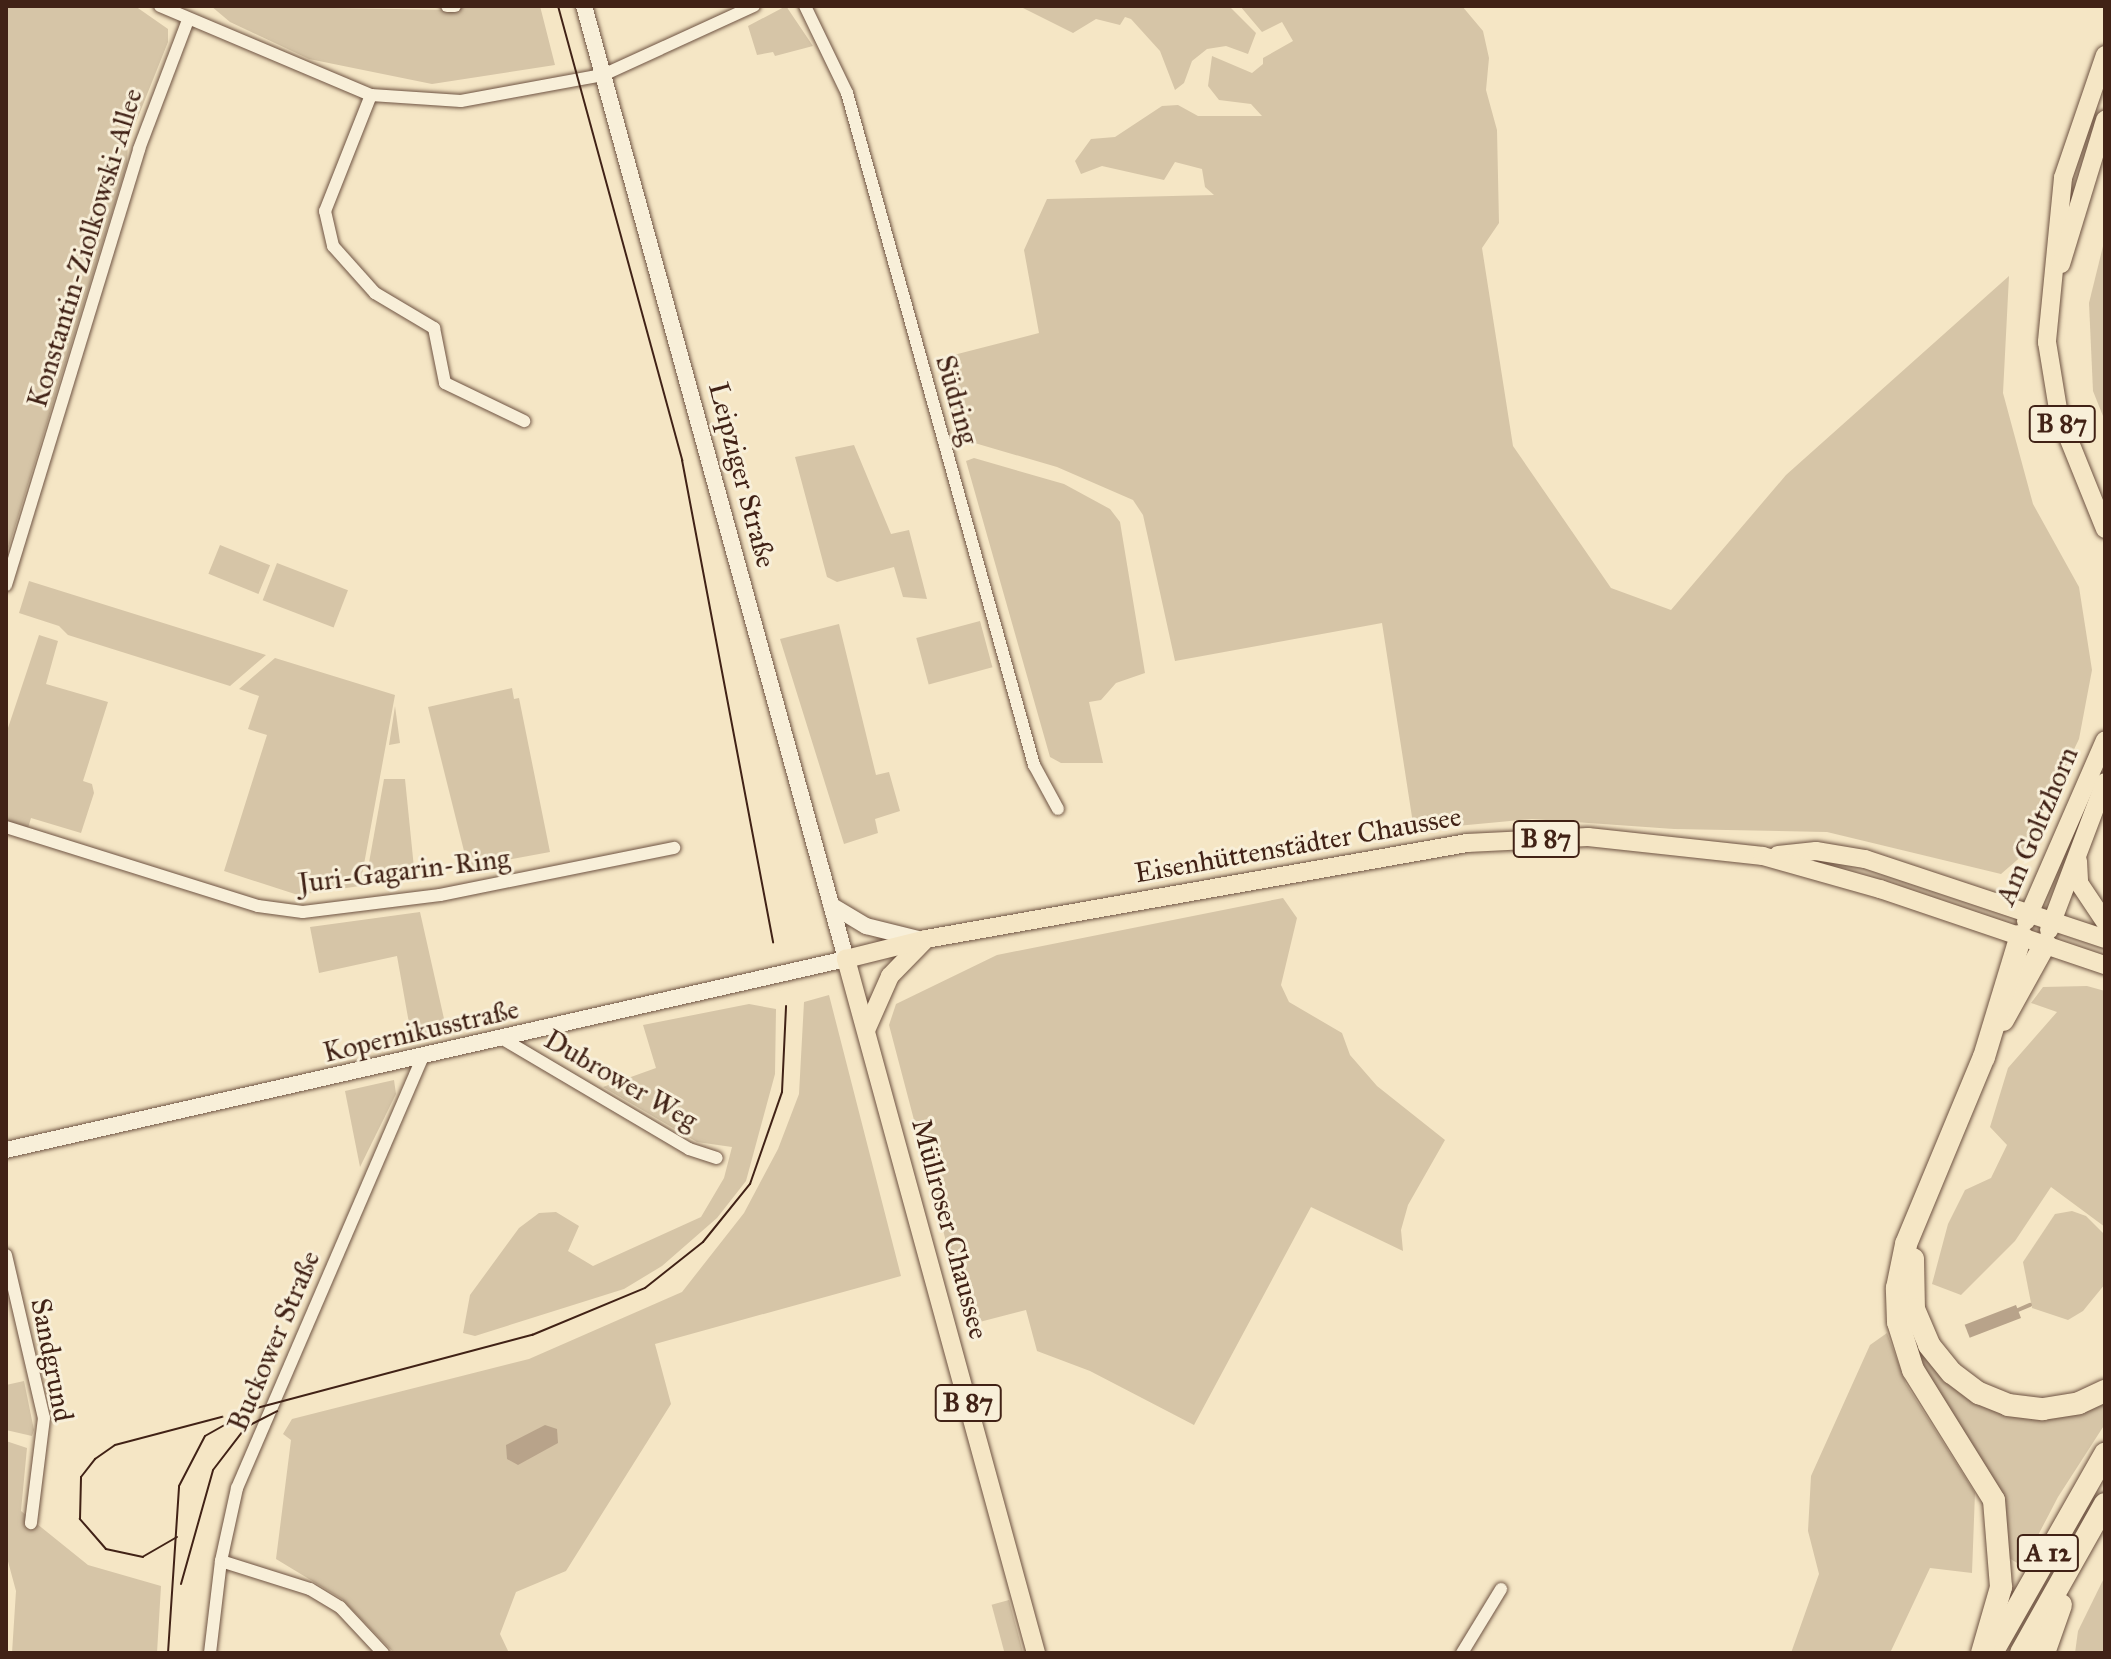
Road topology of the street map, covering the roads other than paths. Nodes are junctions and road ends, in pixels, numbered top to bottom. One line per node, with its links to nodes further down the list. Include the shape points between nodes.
1 (160, 6): 7 (street)
2 (447, 6): 3 (street)
3 (455, 6)
4 (584, 6): 9 (street, Leipziger Straße)
5 (754, 6): 9 (street)
6 (805, 6): 18 (street, Südring, via 847,93 1034,765)
7 (188, 20): 10 (street); 15 (street, Konstantin-Ziolkowski-Allee, via 139,149)
8 (2105, 55): 12 (main road, B 87, via 2063,178)
9 (603, 75): 10 (street, via 461,101); 23 (street, Leipziger Straße)
10 (371, 95): 13 (street, via 325,211 333,246 375,293 434,328 441,377 453,390)
11 (2105, 120): 12 (main road, B 87)
12 (2049, 313): 14 (main road, B 87, via 2049,372 2059,415)
13 (524, 421)
14 (2105, 529)
15 (6, 585)
16 (2105, 740): 24 (main road, Am Goltzhorn)
17 (2105, 782): 20 (main road, Am Goltzhorn)
18 (1058, 809)
19 (6, 827): 21 (street, Juri-Gagarin-Ring, via 258,906 303,912 440,895)
20 (2081, 844): 25 (main road, Am Goltzhorn); 26 (main road, via 2079,883)
21 (674, 848)
22 (1763, 856): 24 (main road, Eisenhüttenstädter Chaussee / B 87, via 1816,851 1865,859); 27 (main road, Eisenhüttenstädter Chaussee / B 87); 28 (main road, Eisenhüttenstädter Chaussee / B 87, via 1588,837 1467,843)
23 (831, 905): 28 (street, via 897,938); 31 (street, Leipziger Straße)
24 (2030, 910): 25 (main road, Eisenhüttenstädter Chaussee / B 87); 27 (main road, Am Goltzhorn)
25 (2053, 919): 29 (main road, Eisenhüttenstädter Chaussee); 30 (main road, Am Goltzhorn)
26 (2105, 922)
27 (2021, 935): 30 (main road, Eisenhüttenstädter Chaussee / B 87); 35 (highway)
28 (926, 939): 31 (main road, Eisenhüttenstädter Chaussee / B 87); 33 (main road, via 890,976)
29 (2105, 939)
30 (2045, 944): 32 (main road, Eisenhüttenstädter Chaussee); 35 (highway)
31 (846, 959): 33 (main road, Müllroser Chaussee / B 87); 34 (street, Kopernikusstraße)
32 (2105, 965)
33 (867, 1028): 49 (main road, Müllroser Chaussee / B 87)
34 (503, 1039): 36 (street, Kopernikusstraße); 38 (street, Dubrower Weg, via 689,1149)
35 (1984, 1057): 39 (highway)
36 (422, 1059): 37 (street, Kopernikusstraße); 45 (street, Buckower Straße, via 237,1488)
37 (6, 1150)
38 (717, 1158)
39 (1921, 1213): 41 (highway, via 1911,1272 1914,1309 1929,1345 1952,1373 2008,1405 2043,1409 2079,1403); 51 (highway, via 1902,1264 1898,1322 1913,1370 1994,1500 2001,1587)
40 (6, 1255): 44 (street, Sandgrund, via 44,1418)
41 (2105, 1391)
42 (2105, 1454): 52 (highway, A 12)
43 (2105, 1505): 53 (highway, A 12); 54 (highway)
44 (31, 1523)
45 (221, 1561): 47 (street, Buckower Straße); 48 (street, via 310,1589 340,1607)
46 (1501, 1589): 50 (street)
47 (210, 1653)
48 (383, 1653)
49 (1036, 1653)
50 (1462, 1653)
51 (1982, 1653)
52 (1991, 1653)
53 (2021, 1653)
54 (2044, 1653)

